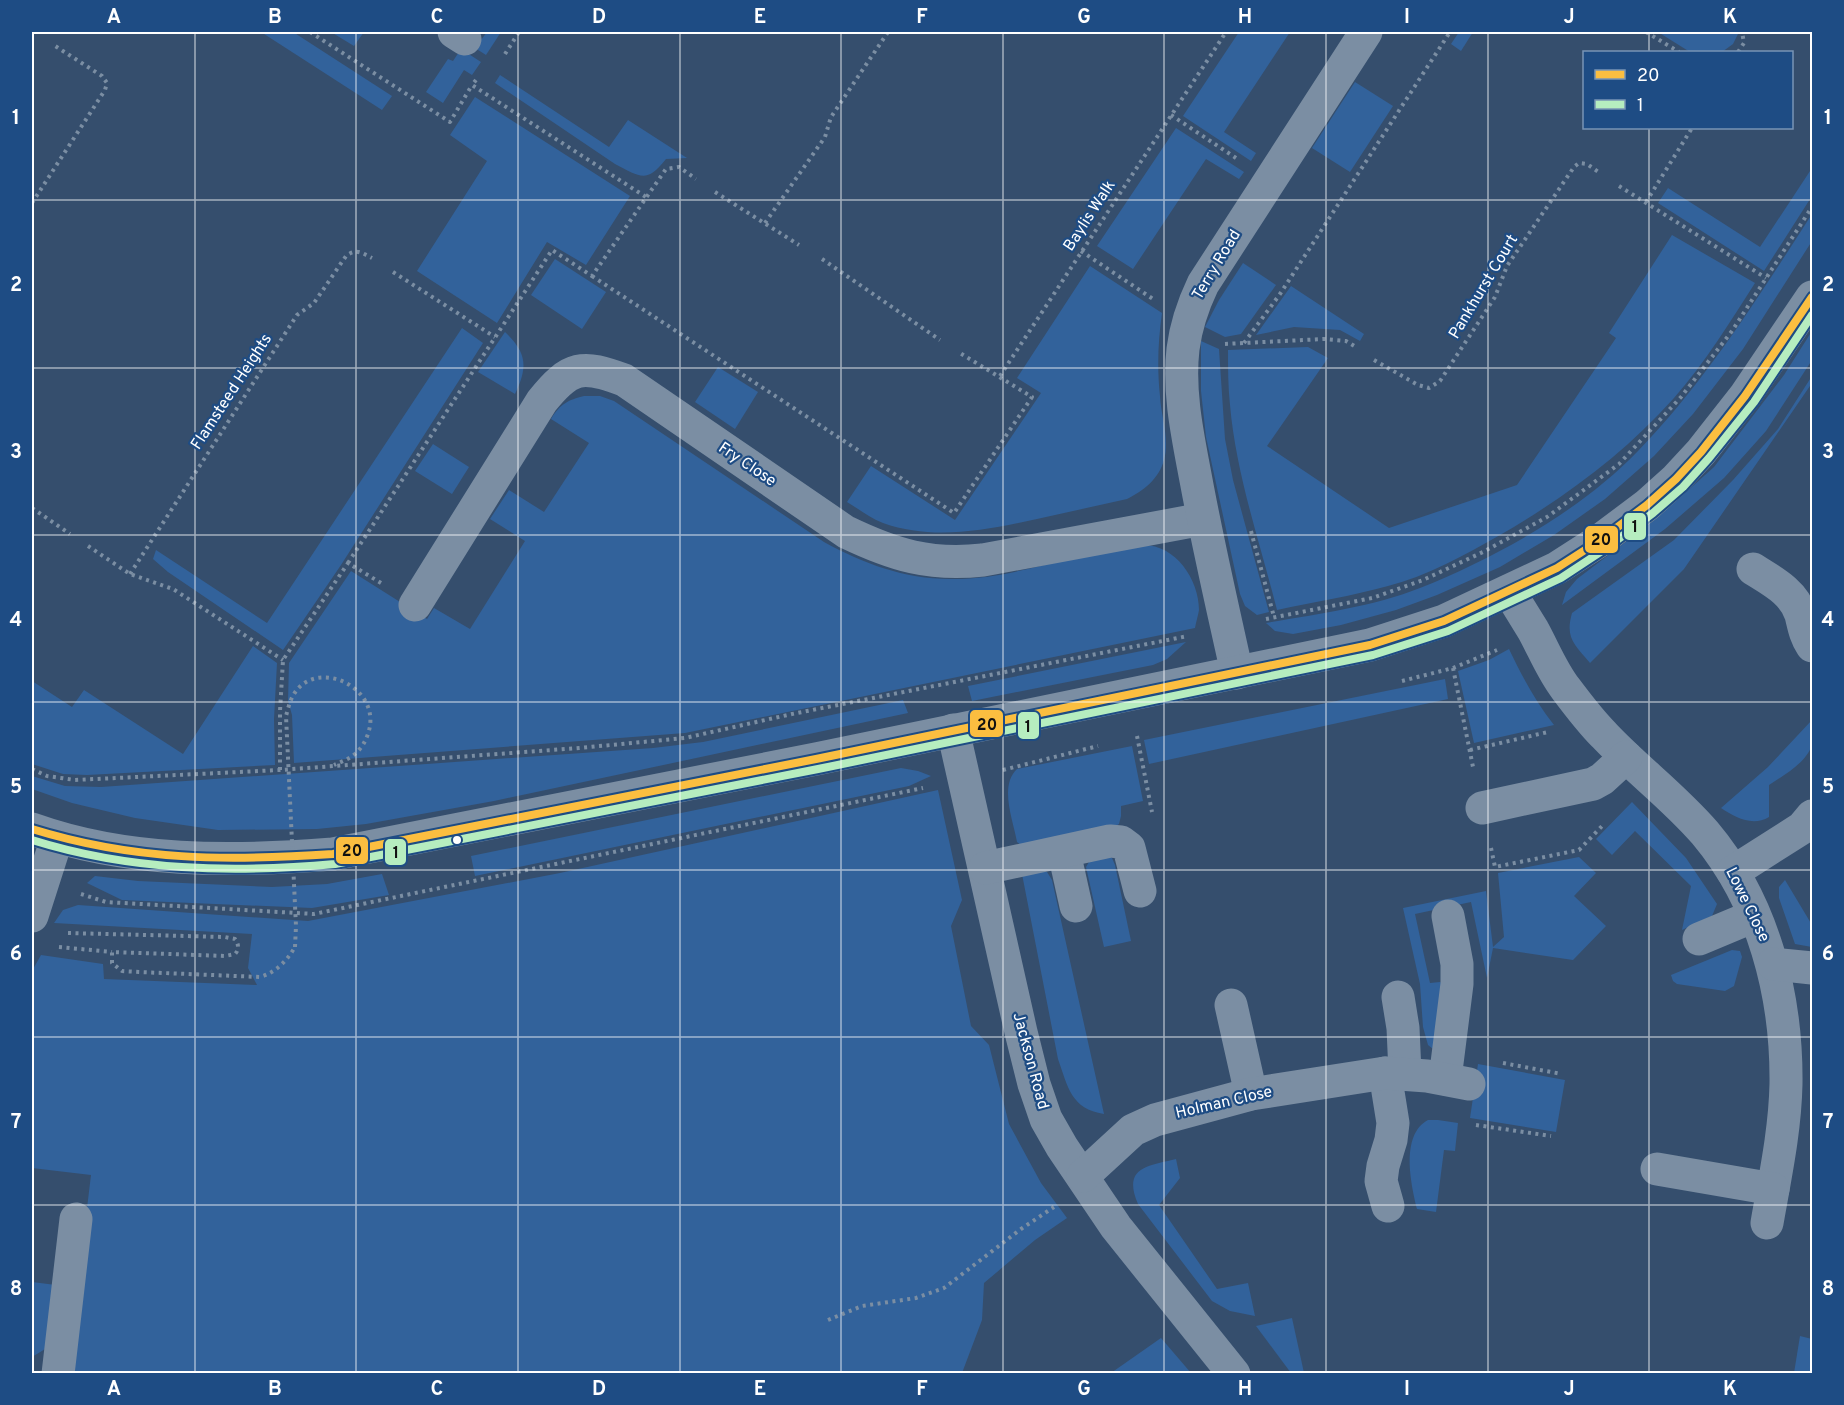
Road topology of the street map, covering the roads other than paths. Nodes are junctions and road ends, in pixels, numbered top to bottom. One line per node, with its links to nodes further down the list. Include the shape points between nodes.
1 (1366, 32): 3 (street, Terry Road, via 1203,284 1187,323 1182,381 1185,424)
2 (1812, 297): 5 (street, via 1745,396 1676,479 1599,541 1557,568)
3 (1203, 519): 6 (street, Fry Close, via 983,560 932,562 901,556 846,532 624,380 580,369 559,380 542,401); 8 (street, Terry Road)
4 (1753, 569): 7 (street, via 1793,599)
5 (1509, 591): 8 (street, via 1444,621 1370,645); 10 (street, Lowe Close, via 1564,687)
6 (415, 605)
7 (1812, 646)
8 (1238, 673): 9 (street)
9 (953, 730): 13 (street, via 333,854 284,858 176,856 113,850); 15 (street, Jackson Road)
10 (1626, 757): 11 (street, via 1593,783); 16 (street, Lowe Close, via 1675,800)
11 (1482, 808)
12 (1812, 816): 16 (street, via 1802,828)
13 (44, 833): 19 (street)
14 (1064, 852): 15 (street); 17 (street, via 1110,841 1121,843 1129,848); 18 (street)
15 (985, 868): 30 (street, Jackson Road, via 1034,1084 1046,1119)
16 (1733, 872): 21 (street, Lowe Close)
17 (1140, 891)
18 (1076, 906)
19 (32, 916)
20 (1448, 916): 27 (street, Holman Close, via 1457,964 1457,1082)
21 (1754, 916): 22 (street); 23 (street, Lowe Close)
22 (1699, 939)
23 (1773, 964): 24 (street); 31 (street, Lowe Close, via 1784,1037 1786,1084)
24 (1812, 968)
25 (1398, 997): 27 (street, via 1403,1028)
26 (1231, 1005): 28 (street)
27 (1395, 1073): 28 (street, Holman Close); 32 (street, via 1394,1123 1381,1181)
28 (1251, 1095): 30 (street, Holman Close, via 1155,1120 1133,1130)
29 (1657, 1169): 31 (street)
30 (1085, 1180): 36 (street, Jackson Road, via 1116,1227)
31 (1773, 1189): 34 (street, Lowe Close)
32 (1388, 1206)
33 (76, 1219): 35 (street)
34 (1767, 1223)
35 (58, 1374)
36 (1234, 1374)

